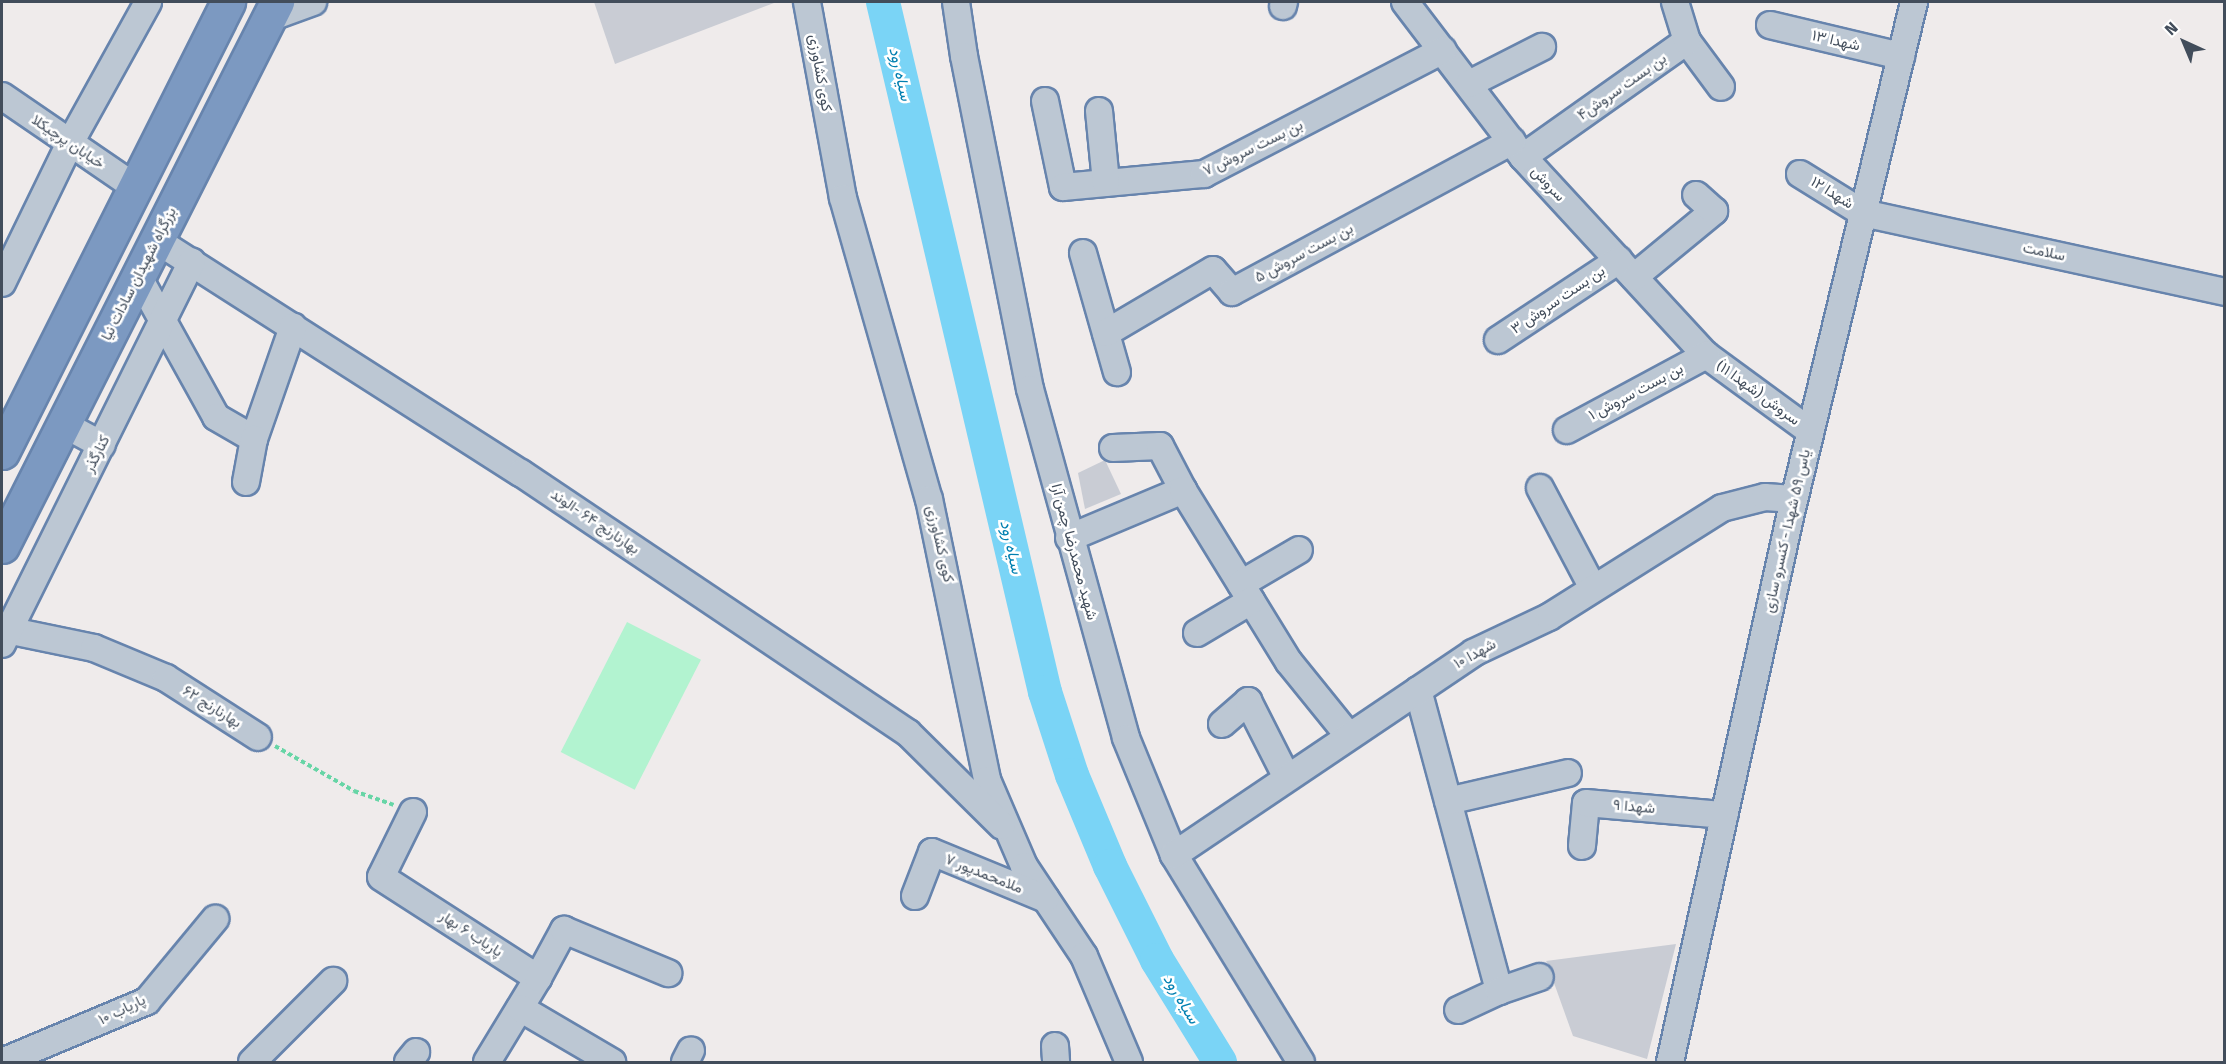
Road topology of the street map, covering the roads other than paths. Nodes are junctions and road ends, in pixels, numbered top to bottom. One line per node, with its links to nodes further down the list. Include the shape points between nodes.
1 (148, 2): 20 (street)
2 (228, 2): 24 (highway)
3 (313, 2): 9 (street)
4 (807, 2): 67 (street, کوی کشاورزی, via 843,198 929,499 987,780)
5 (956, 2): 51 (street, شهید محمدرضا چمن آرا, via 1028,377)
6 (1409, 2): 13 (street, سروش)
7 (1675, 2): 11 (street)
8 (1914, 2): 14 (street, یاس ۵۹ شهدا - کنسرو سازی)
9 (273, 10): 27 (highway, بزرگراه شهیدان سادات نیا)
10 (1770, 26): 14 (street, شهدا ۱۳)
11 (1687, 41): 16 (street); 21 (street, بن بست سروش۴)
12 (1542, 47): 15 (street)
13 (1443, 50): 15 (street, سروش); 23 (street, بن بست سروش ۷, via 1204,174)
14 (1901, 56): 26 (street, یاس ۵۹ شهدا - کنسرو سازی)
15 (1469, 84): 21 (street, سروش)
16 (1721, 87)
17 (2, 96): 20 (street, خیابان پرچیکلا)
18 (1045, 101): 23 (street, بن بست سروش ۷, via 1063,187)
19 (1099, 111): 23 (street)
20 (70, 143): 24 (street, خیابان پرچیکلا); 32 (street)
21 (1517, 149): 30 (street, سروش); 36 (street, بن بست سروش ۵, via 1232,292 1213,270)
22 (1800, 174): 26 (street, شهدا ۱۲)
23 (1106, 183)
24 (135, 187): 46 (highway)
25 (1696, 195): 30 (street, بن بست سروش ۳, via 1713,211)
26 (1863, 213): 33 (street, سلامت); 42 (street, یاس ۵۹ شهدا - کنسرو سازی)
27 (156, 240): 29 (street, بهارنارنج ۶۴ -الوند); 31 (highway, بزرگراه شهیدان سادات نیا)
28 (1083, 253): 36 (street)
29 (192, 262): 34 (street, کنارگذر); 35 (street, بهارنارنج ۶۴ -الوند)
30 (1626, 269): 37 (street, بن بست سروش ۳); 38 (street, سروش)
31 (138, 276): 34 (street); 40 (highway, بزرگراه شهیدان سادات نیا)
32 (2, 283)
33 (2224, 292)
34 (164, 322): 43 (street, via 216,417); 44 (street, کنارگذر)
35 (293, 327): 43 (street); 67 (street, بهارنارنج ۶۴ -الوند, via 531,479 909,733)
36 (1106, 333): 39 (street)
37 (1498, 340)
38 (1706, 355): 41 (street, بن بست سروش ۱); 42 (street, سروش (شهدا ۱۱))
39 (1117, 372)
40 (63, 424): 44 (street); 52 (highway, بزرگراه شهیدان سادات نیا)
41 (1567, 430)
42 (1810, 431): 50 (street, یاس ۵۹ شهدا - کنسرو سازی)
43 (254, 439): 47 (street)
44 (102, 445): 57 (street, کنارگذر)
45 (1113, 448): 49 (street, via 1160,446)
46 (2, 452)
47 (246, 482)
48 (1540, 488): 54 (street)
49 (1183, 490): 51 (street); 55 (street)
50 (1794, 499): 54 (street, شهدا ۱۰, via 1765,497 1722,508); 66 (street, یاس ۵۹ شهدا - کنسرو سازی)
51 (1069, 538): 69 (street, شهید محمدرضا چمن آرا, via 1126,738)
52 (2, 546)
53 (1299, 550): 55 (street)
54 (1593, 588): 58 (street, شهدا ۱۰, via 1549,617 1473,653)
55 (1246, 592): 56 (street); 61 (street, via 1289,662)
56 (1197, 633)
57 (4, 634): 60 (street, بهارنارنج ۶۲, via 94,648 166,678)
58 (1418, 690): 61 (street, شهدا ۱۰); 64 (street)
59 (1222, 724): 63 (street, via 1248,701)
60 (258, 736)
61 (1349, 736): 63 (street, شهدا ۱۰)
62 (1568, 773): 64 (street)
63 (1287, 778): 69 (street, شهدا ۱۰)
64 (1448, 801): 77 (street)
65 (413, 812): 75 (street, پاریاب ۶ بهار, via 381,877)
66 (1724, 815): 68 (street, شهدا ۹, via 1586,803); 86 (street, یاس ۵۹ شهدا - کنسرو سازی)
67 (1011, 834): 71 (street, کوی کشاورزی, via 1024,866)
68 (1582, 846)
69 (1174, 855): 85 (street, شهید محمدرضا چمن آرا)
70 (915, 896): 71 (street, ملامحمدپور ۷, via 932,852)
71 (1046, 899): 84 (street, کوی کشاورزی, via 1084,956)
72 (215, 919): 80 (street, پاریاب ۱۰, via 147,1001)
73 (668, 973): 75 (street, via 564,930)
74 (1540, 977): 77 (street)
75 (538, 978): 78 (street)
76 (333, 981): 81 (street)
77 (1499, 991): 79 (street)
78 (520, 1008): 82 (street); 83 (street)
79 (1458, 1010)
80 (2, 1062)
81 (252, 1062)
82 (487, 1062)
83 (612, 1062)
84 (1130, 1062)
85 (1301, 1062)
86 (1670, 1062)

